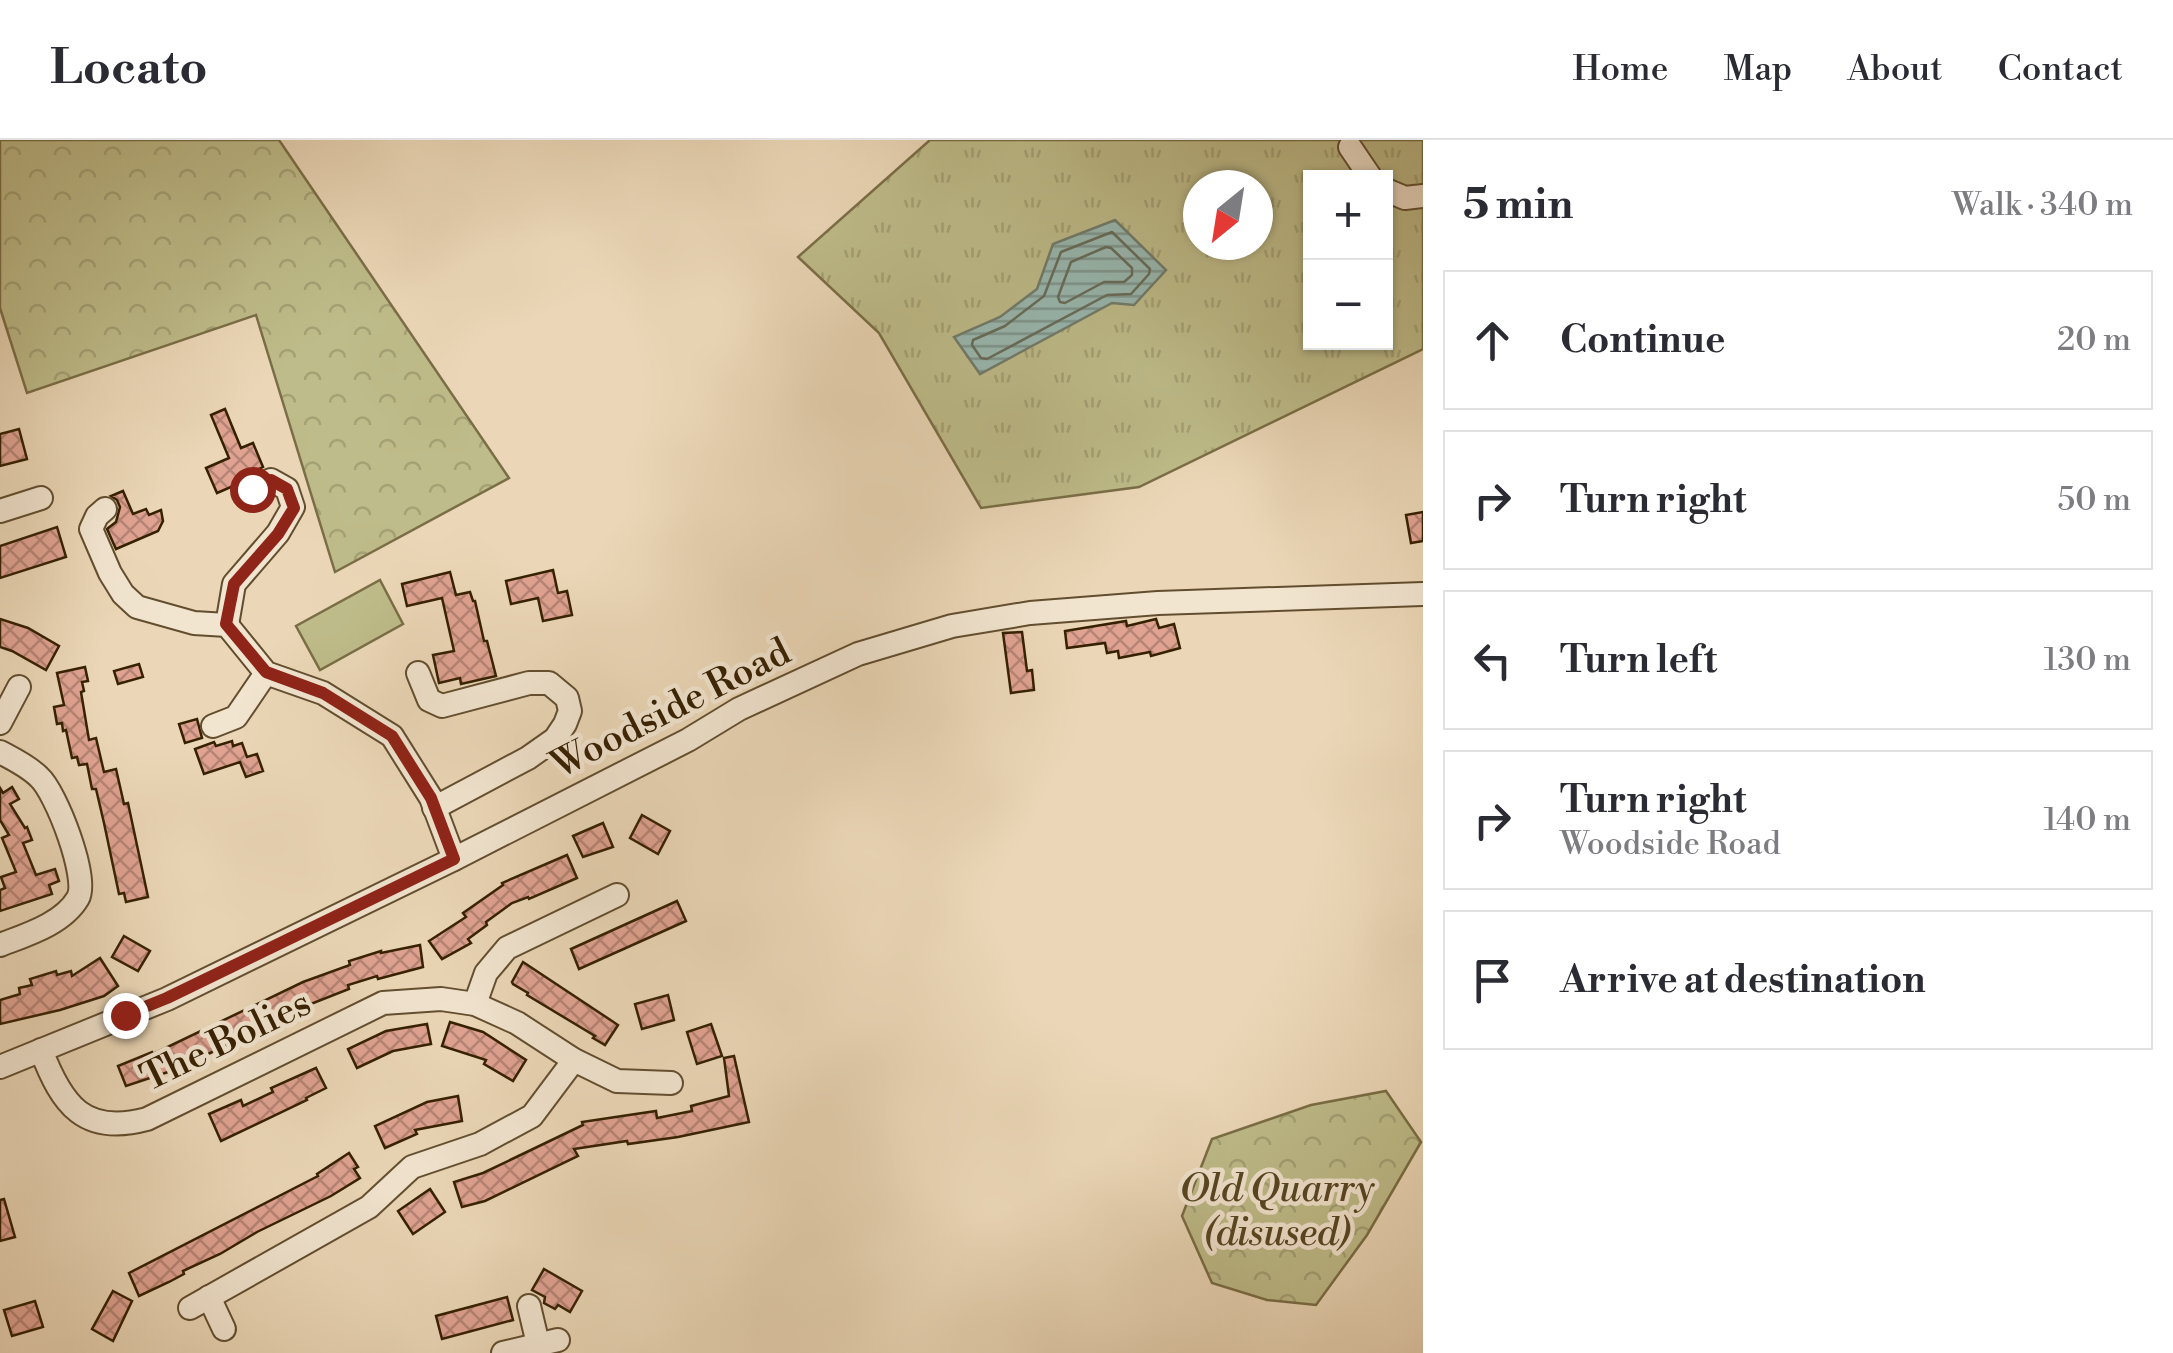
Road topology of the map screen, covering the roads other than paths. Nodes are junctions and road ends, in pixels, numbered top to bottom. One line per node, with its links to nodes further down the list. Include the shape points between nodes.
1 (1350, 147): 2 (street)
2 (1366, 170)
3 (1393, 193): 4 (street)
4 (1423, 196)
5 (252, 489): 10 (street, via 271,480 287,489 294,508 234,584)
6 (42, 498): 8 (street)
7 (106, 510): 10 (street, via 91,530 123,594 137,607 194,623)
8 (0, 511)
9 (1423, 594): 16 (street, Woodside Road, via 1158,603 952,626 858,654 739,709)
10 (226, 624): 11 (street)
11 (266, 672): 13 (street, via 236,717); 15 (street, via 323,693 392,736)
12 (418, 672): 15 (street, via 429,700 442,706 529,683 550,684 570,711 555,739)
13 (213, 726)
14 (0, 752): 18 (street, via 42,778 66,826 82,884 63,916)
15 (434, 808): 16 (street)
16 (454, 859): 20 (street, Woodside Road, via 167,998)
17 (602, 893): 19 (street, via 507,948 486,973)
18 (0, 946)
19 (475, 1004): 20 (street, The Bolies, via 383,1002 127,1124 88,1120 66,1100); 22 (street, The Bolies, via 517,1022)
20 (41, 1050): 23 (street, Woodside Road)
21 (649, 1059): 25 (street)
22 (574, 1060): 25 (street, The Bolies, via 617,1081); 27 (street, via 532,1116 480,1144 412,1167 369,1207 200,1303)
23 (0, 1067)
24 (671, 1083): 25 (street, The Bolies)
25 (646, 1084)
26 (529, 1306): 28 (street, via 548,1342)
27 (224, 1328)
28 (503, 1353)

